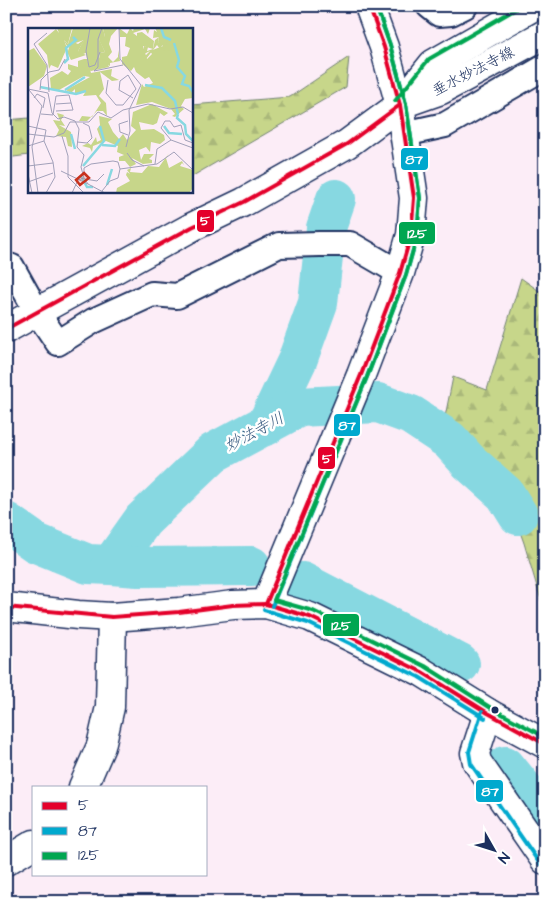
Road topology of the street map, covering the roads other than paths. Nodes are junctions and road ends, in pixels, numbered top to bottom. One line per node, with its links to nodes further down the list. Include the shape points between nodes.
1 (369, 6): 8 (street)
2 (429, 6): 3 (street, via 439,14 451,13)
3 (465, 6)
4 (534, 6): 6 (street, 垂水妙法寺線)
5 (544, 35): 6 (street); 8 (street, 垂水妙法寺線, via 441,90)
6 (477, 39): 8 (street, 垂水妙法寺線, via 433,64)
7 (545, 67): 9 (street, via 445,125)
8 (400, 105): 9 (street); 12 (street, 垂水妙法寺線, via 346,144)
9 (404, 134): 11 (street, via 414,198 411,235)
10 (6, 265): 12 (street, via 12,267)
11 (400, 273): 12 (street, via 350,244 279,245 177,296 152,294 92,321 58,343); 14 (street)
12 (37, 312): 13 (street, 垂水妙法寺線)
13 (6, 329)
14 (266, 604): 16 (street); 17 (street, via 310,617 422,672)
15 (6, 607): 16 (street)
16 (112, 617): 19 (street, via 110,707 101,746)
17 (488, 712): 18 (street); 21 (street, via 475,753 477,762)
18 (538, 740)
19 (83, 786)
20 (32, 845): 22 (street)
21 (542, 851)
22 (6, 861)

